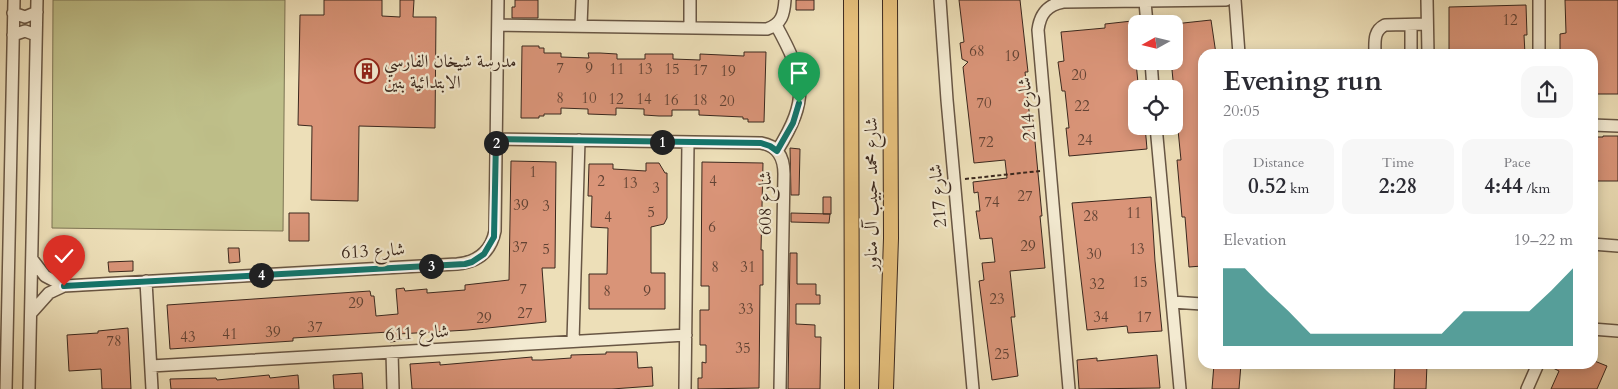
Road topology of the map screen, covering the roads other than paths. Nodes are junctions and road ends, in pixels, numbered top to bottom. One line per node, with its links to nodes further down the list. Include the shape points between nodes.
1 (14, 0): 16 (street)
2 (37, 0): 15 (street)
3 (498, 0): 19 (street, شارع 613)
4 (582, 0): 20 (street)
5 (690, 0): 23 (street)
6 (785, 0): 21 (street, via 784,14)
7 (850, 0): 64 (main road, شارع محمد حبيب آل مناور)
8 (890, 0): 65 (main road, شارع محمد حبيب آل مناور, via 891,238)
9 (940, 0): 66 (street, شارع 217)
10 (1226, 0): 14 (street, شارع 214)
11 (1235, 0): 26 (street)
12 (1427, 0): 18 (street)
13 (1539, 0): 30 (street)
14 (1146, 2): 17 (street); 67 (street, شارع 214, via 1063,2 1054,4 1042,14 1039,22)
15 (37, 12): 16 (street, via 25,17); 25 (street)
16 (14, 13): 24 (street)
17 (1147, 15)
18 (1427, 24): 22 (street); 29 (street)
19 (498, 25): 20 (street); 34 (street, شارع 613)
20 (581, 25): 23 (street)
21 (776, 25): 23 (street, via 762,29); 37 (street, via 796,64 800,90 793,123)
22 (1411, 25): 27 (street, via 1380,28 1376,33); 28 (street)
23 (690, 27)
24 (13, 35): 25 (street, via 25,31); 41 (street)
25 (36, 35): 40 (street)
26 (1239, 49)
27 (1375, 49)
28 (1411, 49)
29 (1428, 49)
30 (1539, 49)
31 (1598, 125): 32 (street)
32 (1618, 126)
33 (1157, 135): 45 (street)
34 (496, 139): 35 (street, شارع 608); 42 (street, شارع 613, via 494,237 484,254 472,262)
35 (579, 140): 36 (street, شارع 608); 53 (street)
36 (688, 143): 37 (street, شارع 608, via 761,143); 52 (street)
37 (777, 151): 63 (street, شارع 608, via 783,162 784,174)
38 (1598, 244): 39 (street)
39 (1618, 246)
40 (32, 258): 43 (street, via 45,276); 47 (street)
41 (8, 281): 44 (street); 51 (street)
42 (146, 281): 43 (street, شارع 613); 56 (street)
43 (64, 286): 47 (street, شارع 613, via 49,293)
44 (0, 291)
45 (1172, 302): 46 (street); 68 (street)
46 (1198, 304)
47 (32, 312): 59 (street)
48 (0, 320): 51 (street)
49 (1598, 329): 50 (street)
50 (1618, 331)
51 (7, 332): 55 (street)
52 (686, 335): 53 (street, شارع 611); 62 (street)
53 (573, 341): 54 (street, شارع 611)
54 (392, 352): 56 (street, شارع 611); 61 (street)
55 (3, 365): 58 (street)
56 (151, 366): 60 (street)
57 (1536, 369): 69 (street)
58 (6, 389)
59 (29, 389)
60 (152, 389)
61 (393, 389)
62 (685, 389)
63 (780, 389)
64 (852, 389)
65 (886, 389)
66 (973, 389)
67 (1069, 389)
68 (1180, 389)
69 (1527, 389)

